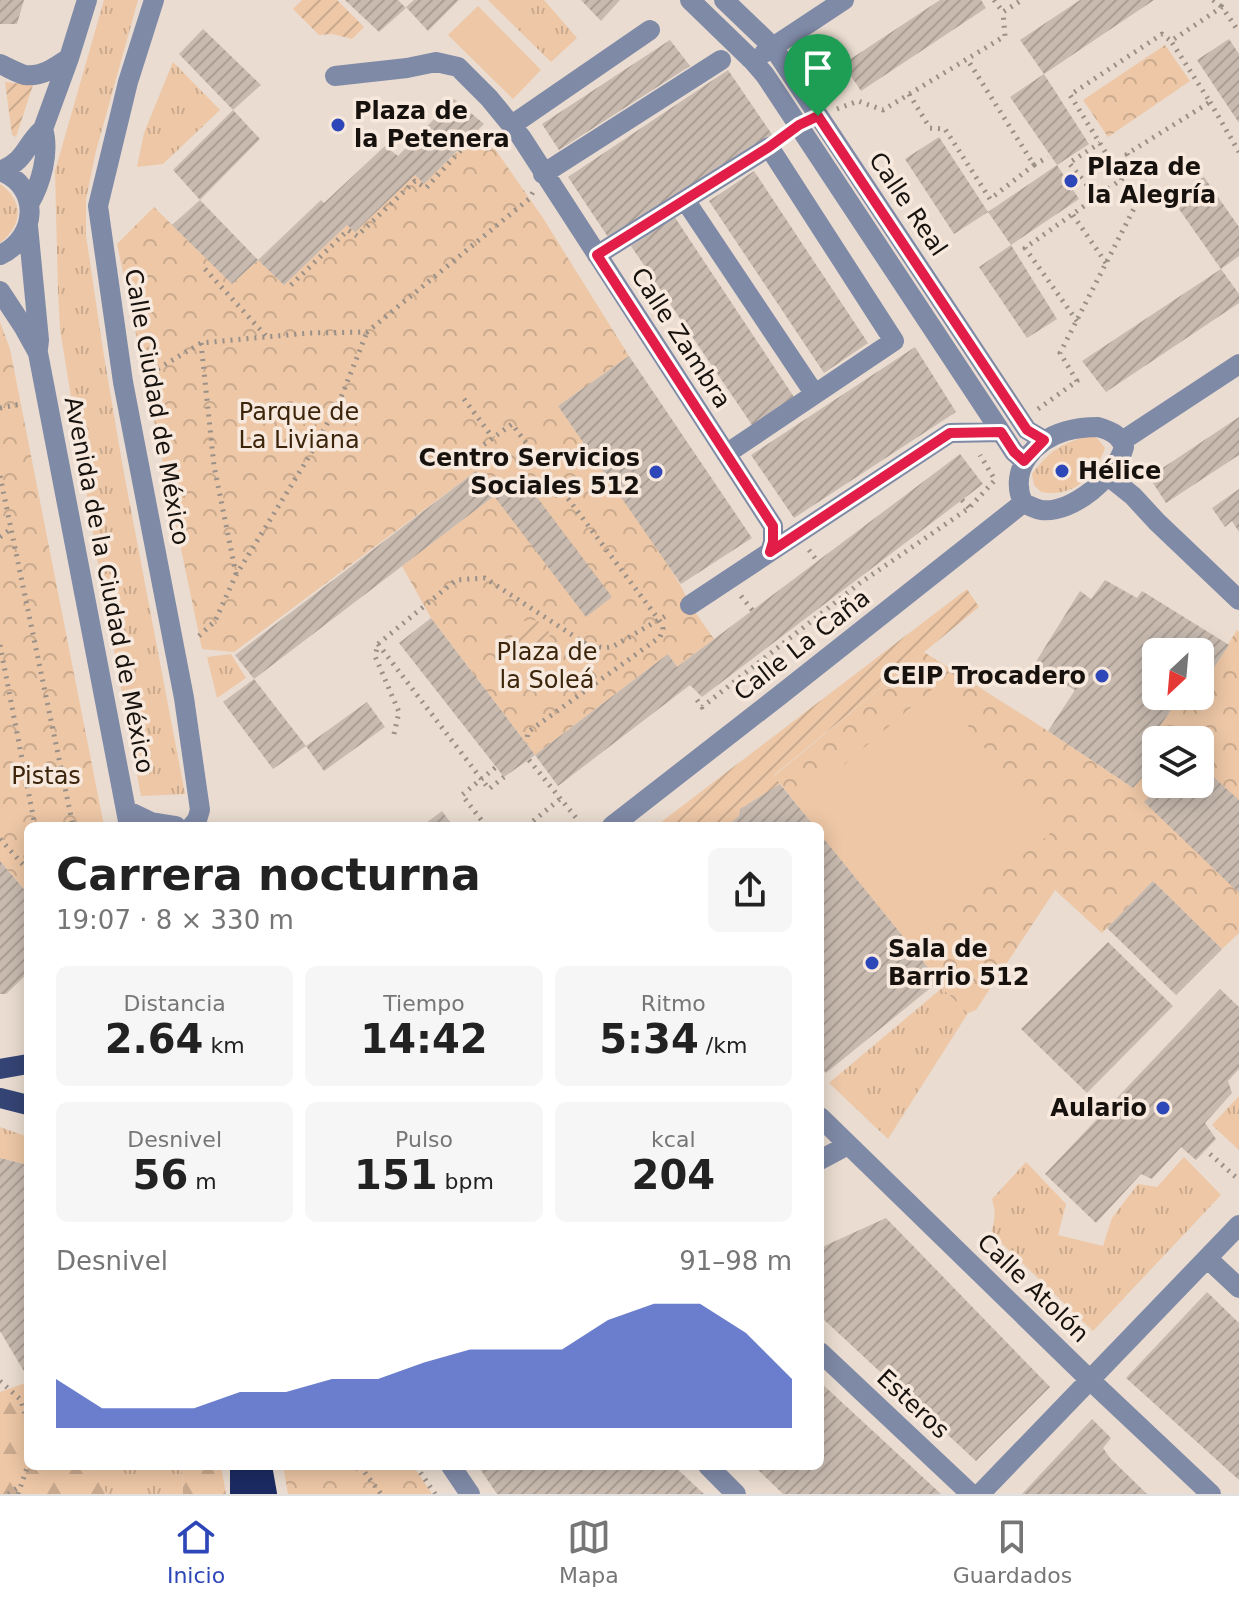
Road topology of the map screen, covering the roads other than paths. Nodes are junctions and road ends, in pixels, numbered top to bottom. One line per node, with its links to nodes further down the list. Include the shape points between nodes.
1 (87, 0): 8 (street)
2 (154, 0): 38 (street, Calle Ciudad de México, via 98,206 123,382 184,698 200,810)
3 (724, 0): 7 (street, Calle Real)
4 (844, 0): 7 (street)
5 (691, 2): 10 (street, Calle Real)
6 (650, 30): 14 (street)
7 (773, 47): 10 (street); 27 (street, Calle Real, via 1027,430)
8 (69, 58): 11 (street, via 42,73 25,75); 13 (street)
9 (721, 60): 16 (street)
10 (753, 61): 26 (street, Calle Real)
11 (0, 64)
12 (335, 76): 14 (street, Calle Zambra, via 436,62 458,67)
13 (43, 129): 15 (street, via 18,162); 18 (street, via 45,157)
14 (516, 131): 16 (street, Calle Zambra)
15 (0, 171): 18 (street, via 19,183)
16 (543, 174): 21 (street, Calle Zambra)
17 (685, 200): 21 (street); 25 (street); 25 (street, via 769,147 894,341)
18 (29, 204): 19 (street, Avenida de la Ciudad de México)
19 (28, 226): 20 (street, via 22,240); 23 (street, Avenida de la Ciudad de México)
20 (0, 255)
21 (597, 255): 29 (street, Calle Zambra)
22 (0, 291): 23 (street, Avenida de la Ciudad de México)
23 (38, 353): 36 (street, Avenida de la Ciudad de México)
24 (1239, 364): 28 (street)
25 (814, 393): 29 (street)
26 (1001, 432): 30 (street, Calle Real); 33 (street, via 950,433)
27 (1044, 440): 28 (street, via 1064,431 1098,427 1113,431); 30 (street)
28 (1122, 441): 31 (street, via 1122,455)
29 (726, 454): 33 (street, Calle Zambra, via 773,526)
30 (1024, 461): 32 (street, via 1018,491)
31 (1108, 476): 32 (street, via 1069,505 1040,510); 34 (street)
32 (1023, 503): 39 (street, Calle La Caña)
33 (770, 552): 35 (street)
34 (1239, 600)
35 (690, 605)
36 (127, 818): 37 (street)
37 (151, 822)
38 (195, 822)
39 (617, 822)
40 (24, 1065): 41 (main road)
41 (0, 1069)
42 (0, 1098): 43 (main road)
43 (24, 1104)
44 (824, 1121): 45 (street, Calle Atolón)
45 (848, 1145): 46 (street); 51 (street, Calle Atolón)
46 (824, 1158)
47 (1239, 1225): 48 (street)
48 (1208, 1259): 49 (street); 51 (street)
49 (1239, 1288)
50 (824, 1356): 60 (street, Esteros)
51 (1090, 1380): 61 (street); 62 (street, Calle Atolón)
52 (242, 1470): 56 (highway)
53 (261, 1470): 57 (highway)
54 (454, 1470): 58 (street)
55 (712, 1470): 59 (street)
56 (242, 1494)
57 (265, 1494)
58 (470, 1494)
59 (736, 1494)
60 (971, 1494)
61 (980, 1494)
62 (1211, 1494)

